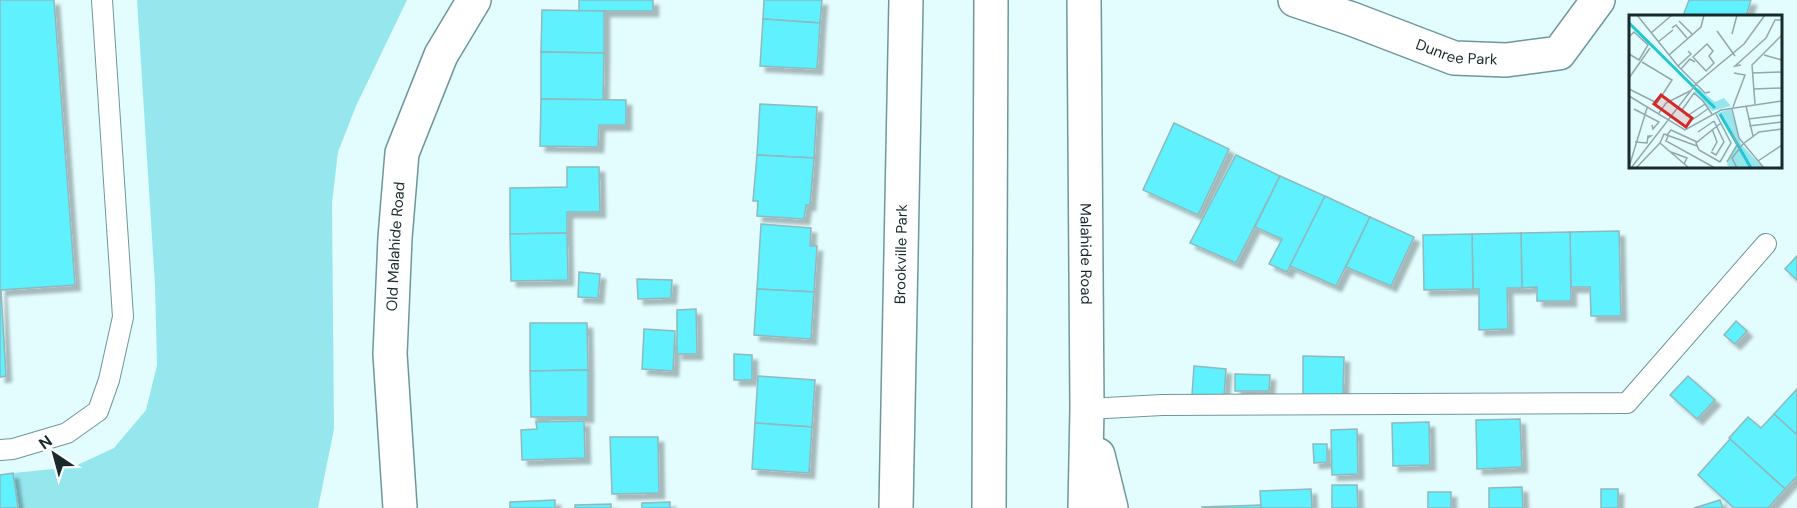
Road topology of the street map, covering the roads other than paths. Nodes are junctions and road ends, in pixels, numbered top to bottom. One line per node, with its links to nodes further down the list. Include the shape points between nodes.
1 (102, 0): 11 (lane, via 123,317 109,380 98,411 67,433)
2 (474, 0): 12 (street, Old Malahide Road, via 441,56 402,153 390,354)
3 (906, 0): 13 (street, Brookville Park)
4 (991, 0): 14 (street)
5 (1084, 0): 10 (street, Malahide Road)
6 (1295, 0): 8 (street, Dunree Park)
7 (1598, 0): 8 (street, Dunree Park, via 1559,53 1506,60 1454,58)
8 (1354, 10)
9 (1766, 244): 10 (lane, via 1627,403 1174,405)
10 (1087, 409): 15 (street, Malahide Road); 16 (street)
11 (0, 450)
12 (400, 508)
13 (896, 508)
14 (989, 508)
15 (1085, 508)
16 (1111, 508)

